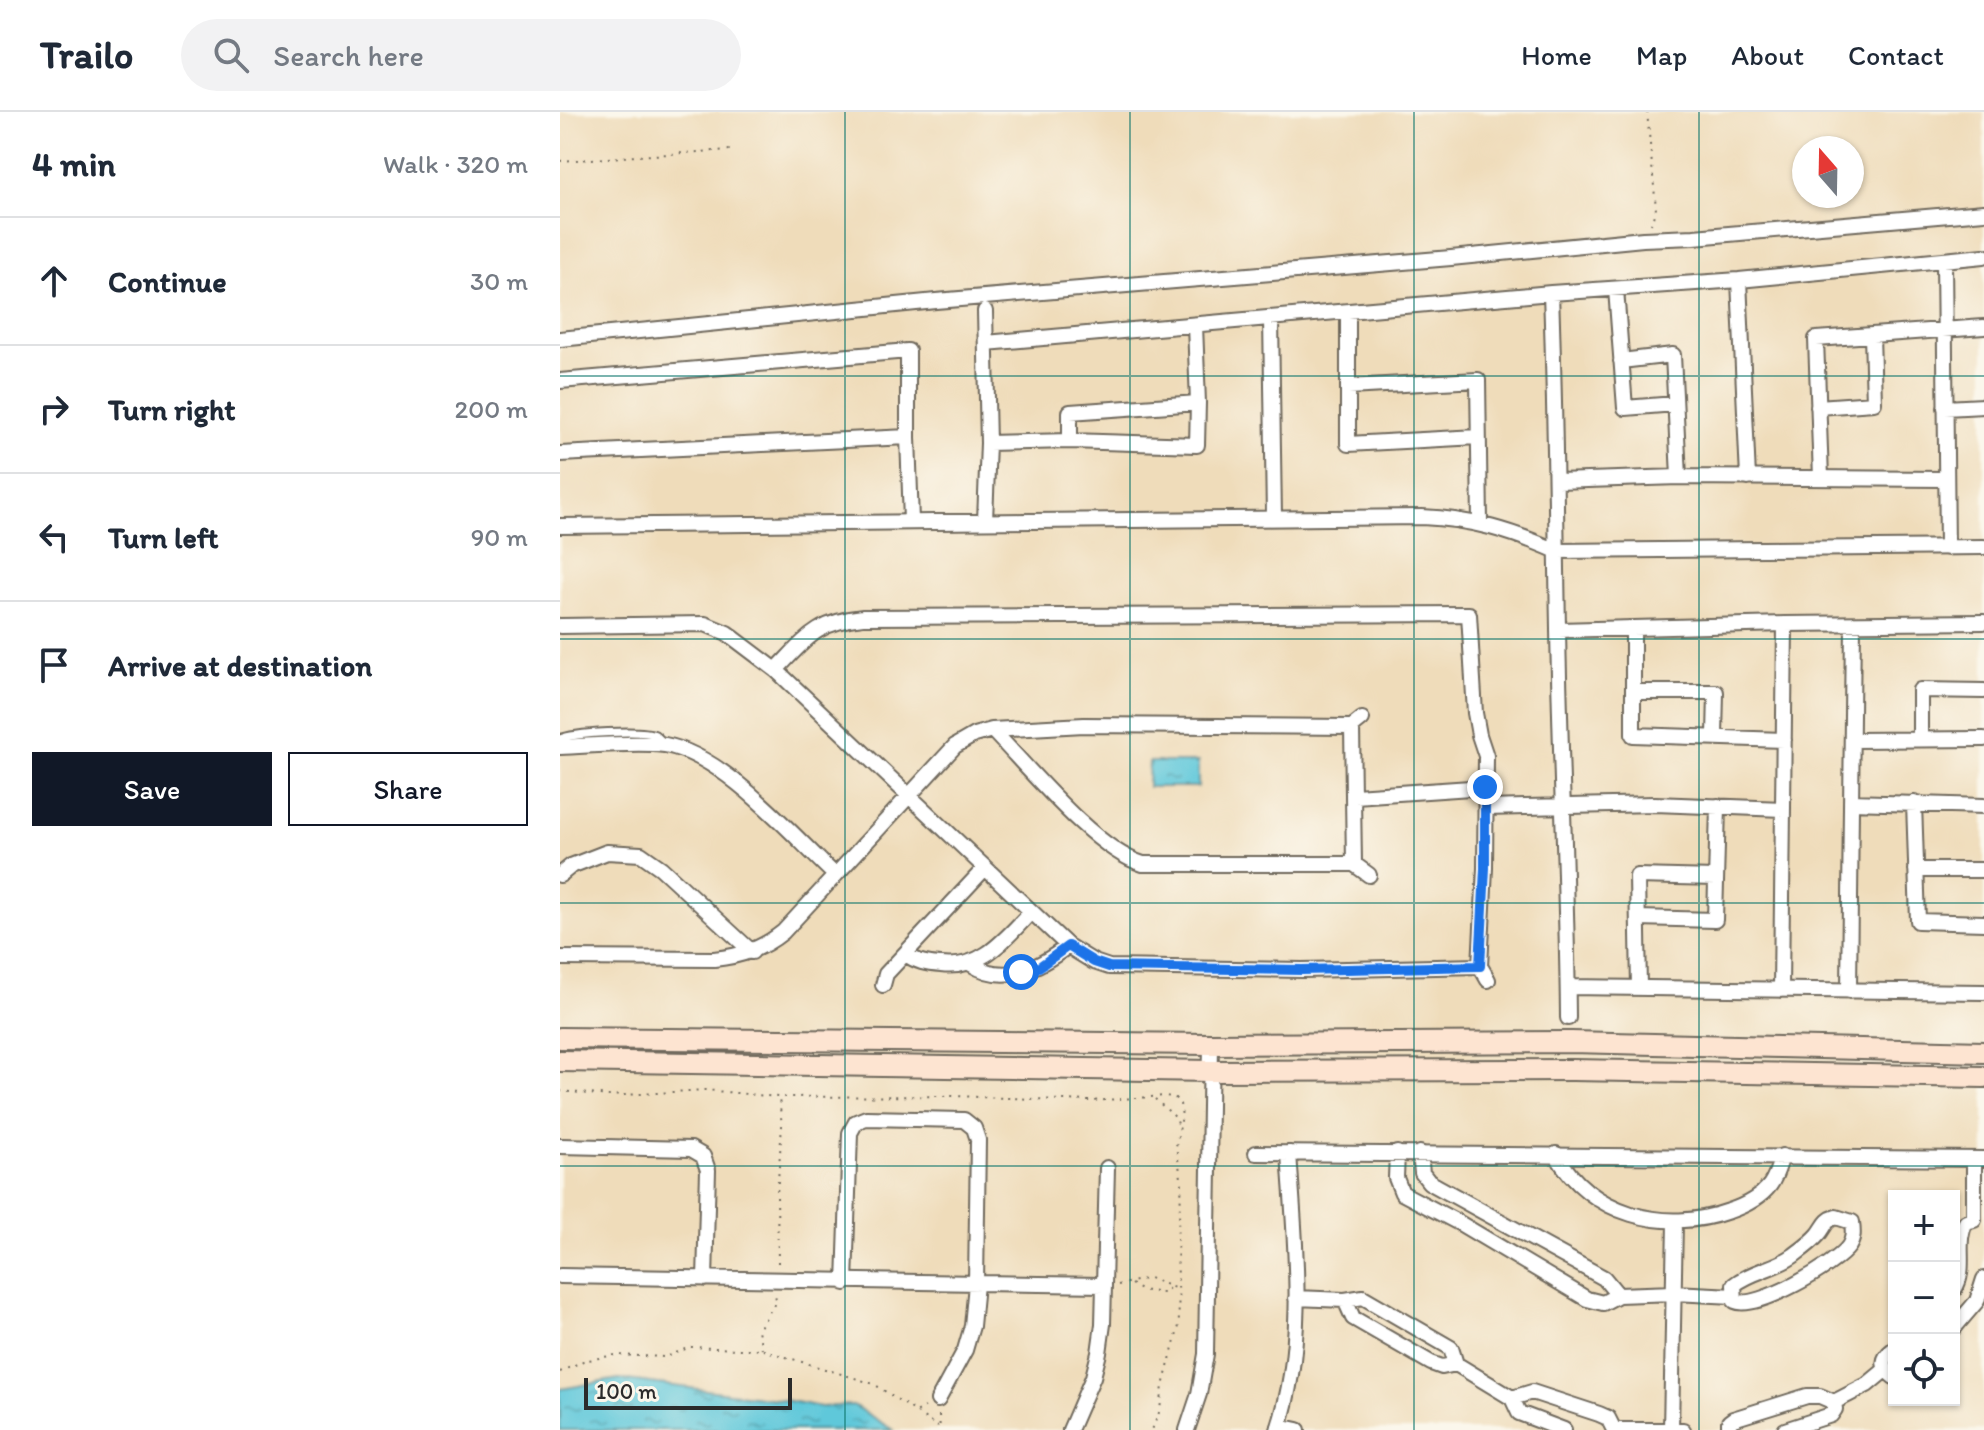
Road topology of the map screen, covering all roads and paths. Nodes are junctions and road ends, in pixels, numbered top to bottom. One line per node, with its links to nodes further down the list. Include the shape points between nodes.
1 (1647, 112): 5 (path, via 1656,208)
2 (730, 150): 3 (path)
3 (560, 161)
4 (1984, 212): 5 (street)
5 (1643, 239): 18 (street)
6 (1984, 256): 7 (street)
7 (1944, 260): 8 (street); 16 (street)
8 (1739, 280): 9 (street); 34 (street)
9 (1616, 289): 10 (street); 20 (street)
10 (1551, 293): 12 (street); 37 (street)
11 (985, 311): 19 (street)
12 (1348, 311): 13 (street); 22 (street)
13 (1271, 318): 14 (street); 38 (street)
14 (1195, 325): 19 (street); 23 (street)
15 (1984, 327): 16 (street)
16 (1944, 330): 17 (street); 27 (street)
17 (1872, 335): 26 (street, via 1816,339); 26 (street, via 1874,403)
18 (560, 339)
19 (986, 343): 31 (street)
20 (1621, 361): 24 (street, via 1625,408); 24 (street, via 1673,355)
21 (560, 381): 28 (street, via 908,351)
22 (1348, 387): 29 (street, via 1478,380); 29 (street, via 1348,444)
23 (1198, 403): 30 (street, via 1070,412); 30 (street, via 1197,445)
24 (1675, 404): 33 (street)
25 (1984, 406): 27 (street)
26 (1818, 407): 35 (street)
27 (1945, 408): 36 (street)
28 (908, 437): 32 (street); 39 (street)
29 (1478, 437): 41 (street)
30 (1070, 441): 31 (street)
31 (988, 443): 40 (street)
32 (560, 454)
33 (1679, 477): 34 (street); 37 (street)
34 (1748, 478): 35 (street)
35 (1821, 478): 36 (street)
36 (1946, 479): 44 (street)
37 (1557, 481): 45 (street)
38 (1274, 518): 40 (street); 41 (street, via 1422,517)
39 (911, 521): 40 (street); 42 (street)
40 (985, 521)
41 (1480, 523): 45 (street)
42 (560, 526)
43 (1984, 547): 44 (street)
44 (1947, 548): 45 (street)
45 (1557, 551): 51 (street)
46 (1984, 622): 48 (street)
47 (1785, 624): 48 (street); 50 (street); 60 (street)
48 (1853, 624): 61 (street)
49 (560, 626): 52 (street, via 705,624)
50 (1633, 628): 51 (street); 54 (street)
51 (1558, 630): 71 (street)
52 (776, 670): 64 (street, via 815,630 839,619 863,617 1469,614); 65 (street)
53 (1984, 691): 58 (street, via 1920,690)
54 (1633, 692): 56 (street, via 1633,735); 56 (street, via 1716,692)
55 (992, 730): 65 (street, via 955,746); 66 (street, via 1357,723); 74 (street, via 1065,807 1126,859 1143,864)
56 (1715, 736): 60 (street)
57 (560, 739): 62 (lane, via 570,734 644,733)
58 (1920, 739): 59 (street); 61 (street)
59 (1984, 739)
60 (1784, 740): 73 (street)
61 (1852, 740): 67 (street)
62 (666, 745): 63 (street); 79 (street, via 703,758 729,775)
63 (560, 747)
64 (1485, 787): 66 (street); 72 (street)
65 (907, 796): 75 (street); 79 (street)
66 (1355, 796): 74 (street)
67 (1851, 802): 68 (street); 96 (street)
68 (1914, 803): 70 (street); 76 (street)
69 (1718, 806): 71 (street); 73 (street); 81 (street)
70 (1984, 806)
71 (1564, 807): 72 (street); 93 (street)
72 (1486, 808): 90 (street)
73 (1783, 809): 95 (street)
74 (1354, 864): 80 (street)
75 (985, 868): 82 (street); 87 (street)
76 (1916, 870): 77 (street); 84 (street, via 1918,921)
77 (1984, 870)
78 (560, 875): 86 (street, via 607,852 641,854)
79 (835, 875): 86 (street, via 783,932)
80 (1369, 875)
81 (1716, 878): 83 (street, via 1715,920); 83 (street, via 1637,876)
82 (1031, 912): 85 (street); 89 (street, via 992,952)
83 (1638, 918): 94 (street)
84 (1984, 923)
85 (1068, 946): 89 (street, via 1039,967 1021,972 981,970); 90 (street, via 1109,967)
86 (752, 952): 88 (street, via 714,959)
87 (905, 954): 89 (street, via 920,963); 92 (street)
88 (560, 958)
89 (971, 964)
90 (1480, 966): 91 (street)
91 (1488, 980)
92 (883, 985)
93 (1568, 987): 94 (street); 98 (street)
94 (1639, 988): 95 (street)
95 (1781, 990): 96 (street)
96 (1849, 991): 97 (street)
97 (1984, 992)
98 (1568, 1018)
99 (560, 1038): 100 (street)
100 (1211, 1044): 101 (street, via 1571,1042); 103 (street)
101 (1984, 1052)
102 (560, 1061): 103 (street)
103 (1211, 1071): 104 (street); 149 (street, via 1206,1354)
104 (1984, 1077)
105 (560, 1091): 106 (path, via 609,1096 705,1090)
106 (778, 1097): 107 (path); 124 (path, via 782,1126)
107 (1154, 1099): 108 (path, via 1176,1118); 108 (path, via 1175,1098 1182,1116)
108 (1179, 1129): 130 (path)
109 (560, 1146): 122 (street, via 691,1149 703,1156 708,1170)
110 (1256, 1153): 111 (street)
111 (1289, 1153): 112 (street); 134 (street)
112 (1397, 1153): 113 (street); 132 (street, via 1396,1178 1402,1193 1587,1299 1603,1303)
113 (1420, 1153): 114 (street); 132 (street, via 1422,1173 1429,1182 1604,1278)
114 (1556, 1154): 115 (street); 118 (street, via 1575,1181 1607,1205)
115 (1782, 1156): 116 (street); 118 (street, via 1770,1185 1755,1199 1721,1214)
116 (1979, 1159): 119 (street)
117 (1107, 1168): 128 (street)
118 (1675, 1222): 131 (street)
119 (1979, 1222): 120 (street, via 1966,1222 1961,1231)
120 (1960, 1274)
121 (560, 1276): 122 (street)
122 (705, 1279): 124 (street)
123 (1984, 1279): 136 (street, via 1977,1301)
124 (777, 1281): 125 (street); 137 (path, via 775,1303 758,1330)
125 (845, 1283): 126 (street); 126 (street, via 850,1133 866,1118 964,1120 974,1128)
126 (976, 1284): 128 (street); 142 (street, via 965,1350)
127 (1130, 1284): 128 (path); 129 (path, via 1149,1278); 129 (path, via 1160,1293)
128 (1104, 1285): 147 (street, via 1093,1377)
129 (1170, 1287): 130 (path)
130 (1178, 1289): 148 (path, via 1179,1326)
131 (1674, 1293): 132 (street); 133 (street); 153 (street)
132 (1618, 1295)
133 (1734, 1296): 133 (street, via 1744,1304 1804,1279 1848,1247 1852,1222 1831,1218 1791,1257 1737,1282)
134 (1296, 1298): 135 (street); 145 (street, via 1290,1386)
135 (1345, 1300): 138 (street, via 1353,1318 1431,1363); 138 (street, via 1363,1297 1387,1309 1451,1348)
136 (1960, 1321)
137 (763, 1350): 139 (path, via 690,1347 666,1357 615,1355); 144 (path, via 874,1384)
138 (1456, 1364): 141 (street)
139 (560, 1372)
140 (1888, 1374): 143 (street)
141 (1512, 1398): 151 (street, via 1519,1413); 152 (street, via 1532,1392 1608,1418)
142 (938, 1400): 144 (path); 146 (path)
143 (1834, 1402): 155 (street, via 1807,1396 1733,1419); 156 (street, via 1831,1415)
144 (916, 1412): 146 (path)
145 (1279, 1428): 150 (street)
146 (940, 1429)
147 (1070, 1430)
148 (1152, 1430)
149 (1187, 1430)
150 (1298, 1430)
151 (1564, 1430)
152 (1614, 1430): 153 (street)
153 (1671, 1430): 154 (street)
154 (1683, 1430)
155 (1729, 1430)
156 (1785, 1430)

